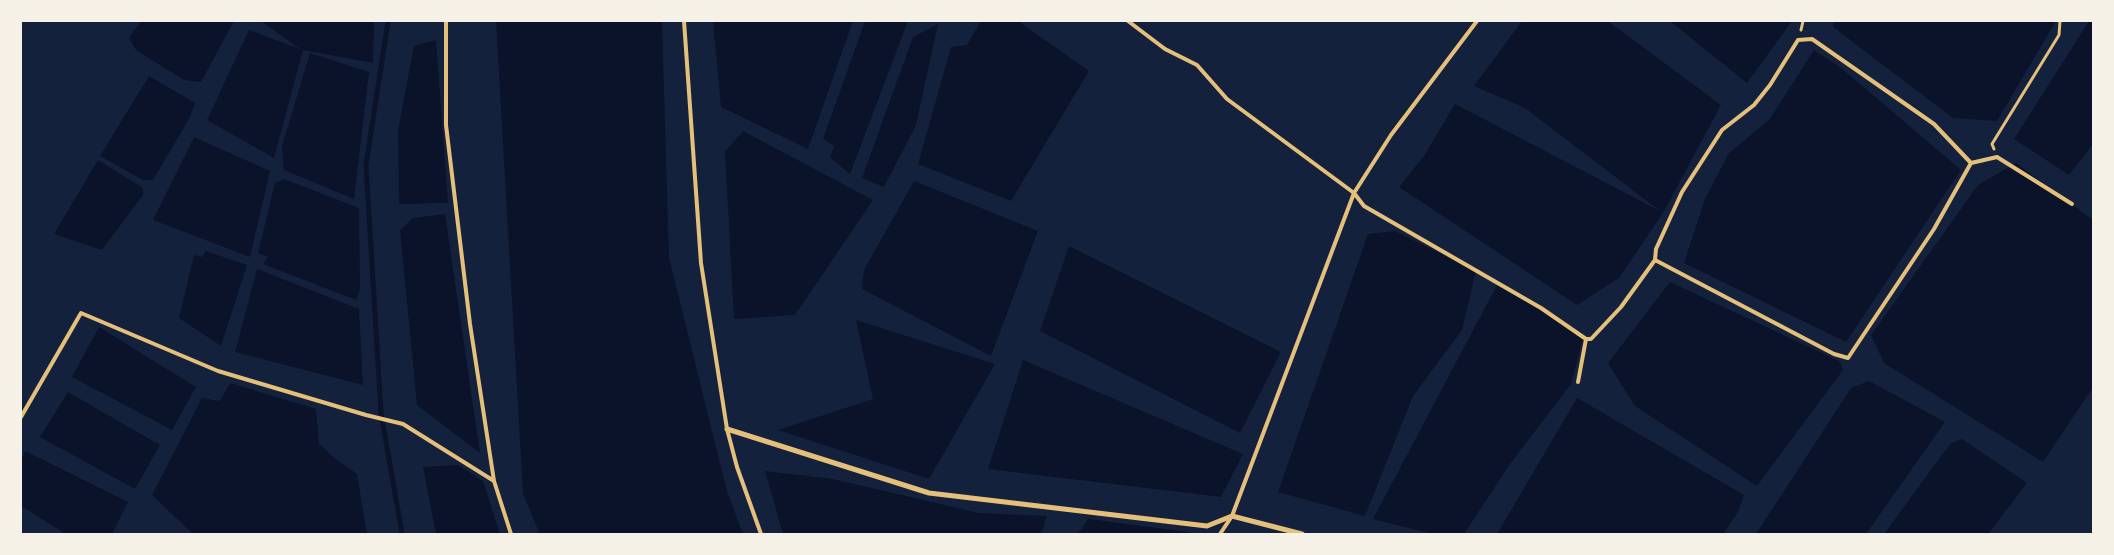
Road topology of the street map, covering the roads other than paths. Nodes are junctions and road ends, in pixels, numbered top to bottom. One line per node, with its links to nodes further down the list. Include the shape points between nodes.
1 (446, 21): 13 (lane, via 446,124 470,324)
2 (684, 21): 12 (lane, via 701,264)
3 (1128, 21): 6 (lane, via 1165,49 1197,65 1227,99)
4 (1477, 21): 6 (lane, via 1391,135)
5 (1971, 163): 7 (lane, via 1997,157); 8 (lane, via 1934,229 1848,358 1834,354); 8 (lane, via 1934,124 1812,39 1798,40 1770,85 1754,105 1722,130 1692,176 1656,249)
6 (1354, 194): 9 (lane, via 1364,206 1541,308); 14 (lane)
7 (2072, 204)
8 (1656, 260): 9 (lane, via 1621,308 1590,339)
9 (1586, 339): 10 (lane)
10 (1578, 382)
11 (21, 417): 13 (lane, via 81,313 218,371 403,424)
12 (726, 429): 14 (street, via 929,493 1207,526); 16 (lane, via 736,467)
13 (494, 480): 15 (lane)
14 (1232, 516): 17 (lane); 18 (street)
15 (511, 534)
16 (761, 534)
17 (1220, 534)
18 (1302, 534)

